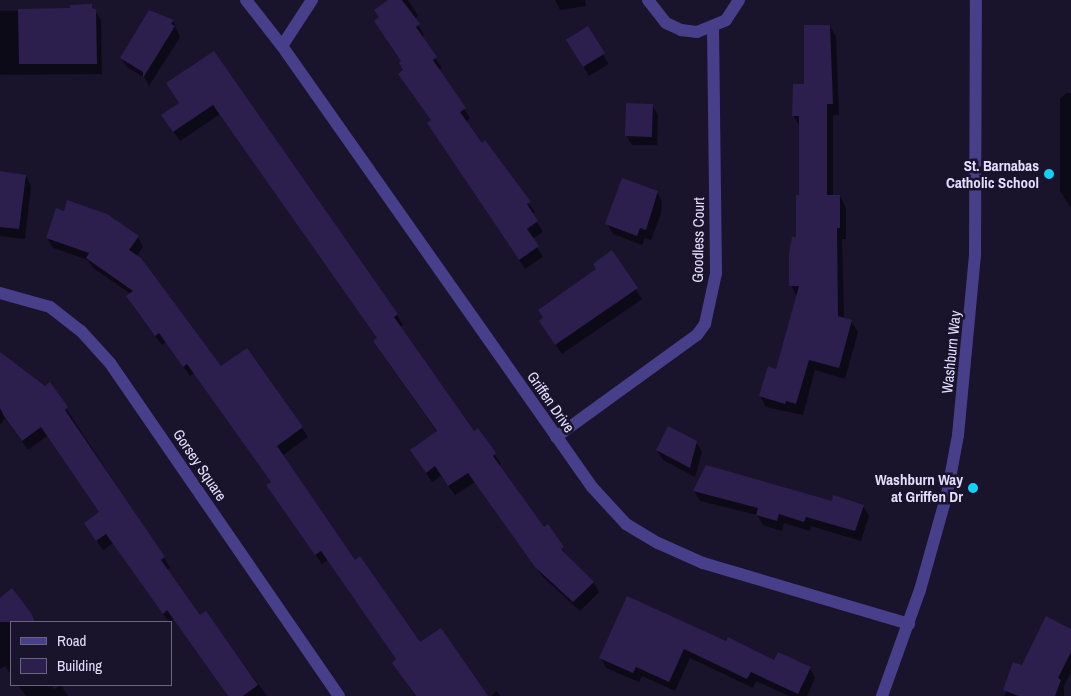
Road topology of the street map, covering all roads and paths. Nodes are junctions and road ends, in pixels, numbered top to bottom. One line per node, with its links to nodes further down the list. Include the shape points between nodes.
1 (246, 0): 7 (street, Griffen Drive)
2 (312, 0): 7 (street)
3 (648, 0): 6 (street, via 666,23 681,30 697,32)
4 (739, 0): 6 (street, via 726,20)
5 (976, 0): 10 (street, Washburn Way, via 975,255 958,435 947,494)
6 (713, 28): 9 (street, Goodless Court, via 716,273 705,324 697,334)
7 (282, 46): 9 (street, Griffen Drive)
8 (0, 293): 11 (street, Gorsey Square, via 50,306 81,331 110,363)
9 (556, 437): 10 (street, Griffen Drive, via 603,502 626,524 658,543 703,563)
10 (909, 624): 12 (street, Washburn Way)
11 (339, 696)
12 (882, 696)

